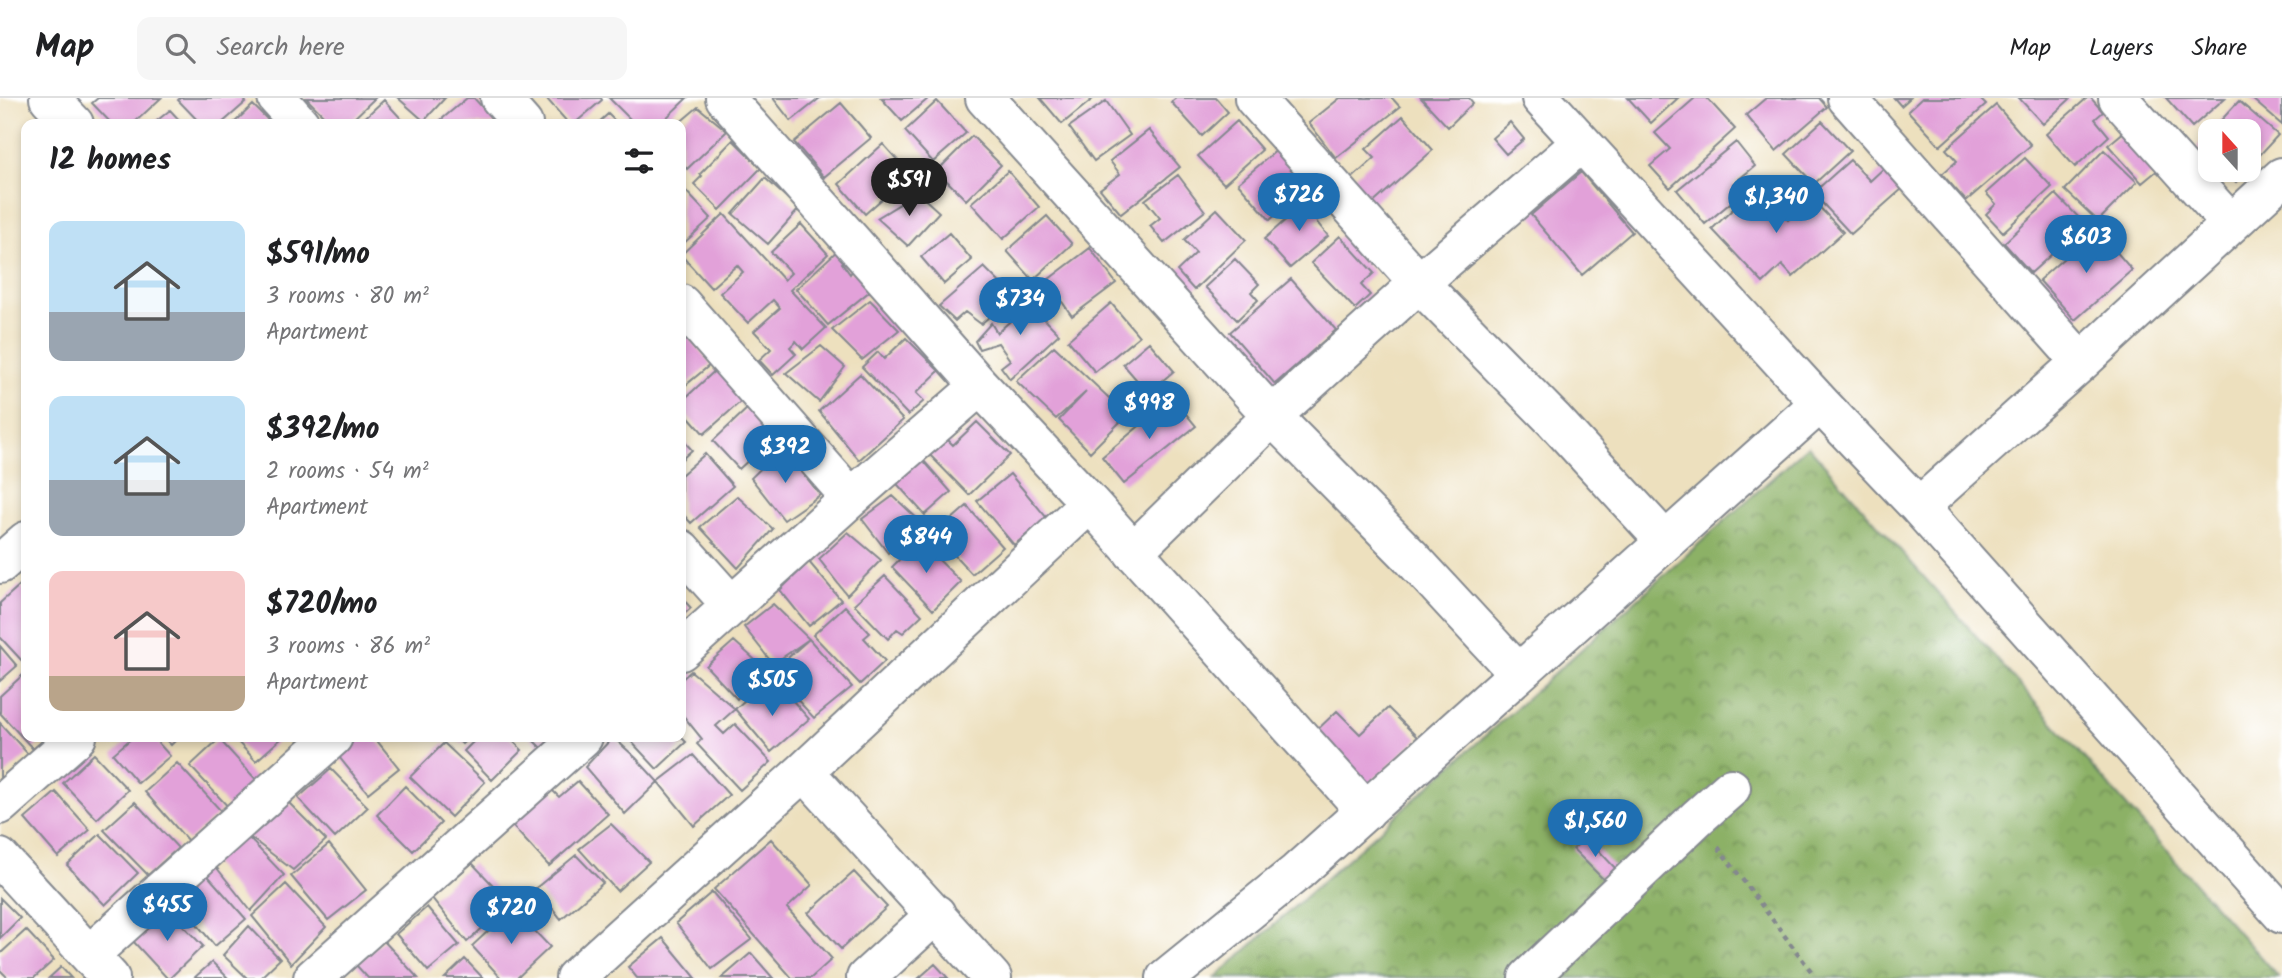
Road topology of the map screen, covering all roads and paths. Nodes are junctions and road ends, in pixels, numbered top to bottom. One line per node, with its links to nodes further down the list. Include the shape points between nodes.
1 (50, 98): 10 (street)
2 (276, 98): 11 (street)
3 (500, 98): 12 (street)
4 (725, 98): 19 (street)
5 (985, 98): 21 (street)
6 (1254, 98): 16 (street)
7 (1541, 98): 13 (street)
8 (1847, 98): 18 (street)
9 (2118, 98): 15 (street)
10 (69, 119)
11 (295, 119)
12 (519, 119)
13 (1581, 143): 16 (street); 20 (street)
14 (2282, 177): 15 (street)
15 (2231, 224): 18 (street)
16 (1419, 283): 21 (street); 25 (street)
17 (686, 310): 22 (street)
18 (2081, 362): 24 (street)
19 (980, 386): 22 (street); 23 (street)
20 (1820, 403): 24 (street); 25 (street)
21 (1272, 416): 27 (street); 32 (street)
22 (851, 498): 30 (street)
23 (1090, 503): 27 (street); 36 (street)
24 (1919, 507): 43 (street)
25 (1665, 541): 32 (street)
26 (21, 545): 29 (street)
27 (1133, 552): 39 (street)
28 (686, 555): 30 (street)
29 (0, 564)
30 (732, 606): 31 (street)
31 (686, 647)
32 (1518, 673): 39 (street)
33 (70, 742): 38 (street)
34 (328, 742): 44 (street)
35 (577, 742): 46 (street)
36 (804, 771): 42 (street); 47 (street)
37 (1731, 789): 40 (street)
38 (0, 806)
39 (1366, 811): 50 (street)
40 (1697, 818): 45 (path); 51 (street)
41 (0, 858): 44 (street)
42 (936, 914): 48 (street); 49 (street)
43 (2282, 914)
44 (99, 966)
45 (1811, 971)
46 (313, 978)
47 (575, 978)
48 (866, 978)
49 (992, 978)
50 (1166, 978)
51 (1528, 978)

